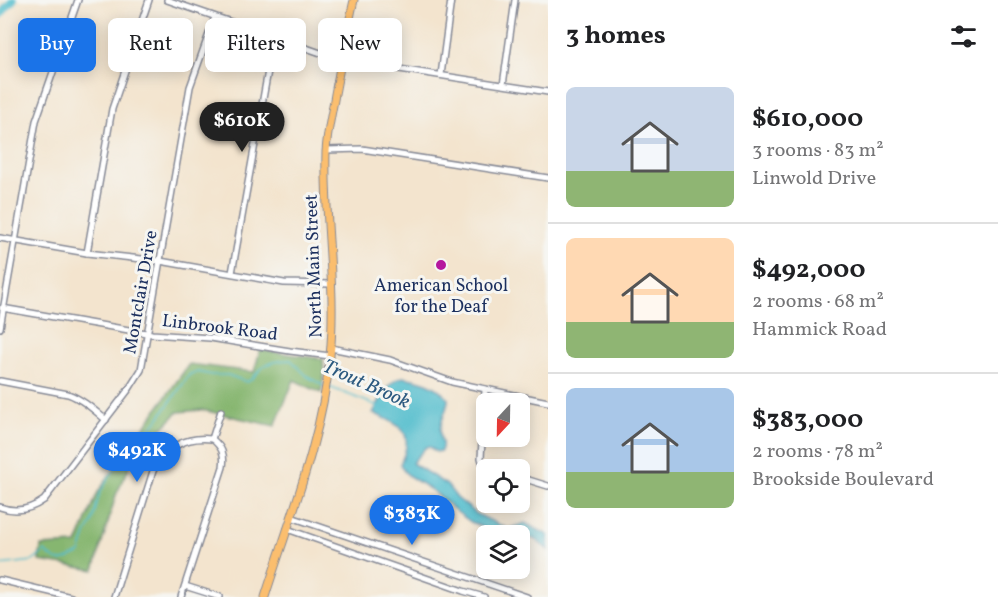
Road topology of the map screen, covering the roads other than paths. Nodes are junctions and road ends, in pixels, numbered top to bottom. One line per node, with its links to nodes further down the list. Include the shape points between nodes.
1 (78, 0): 19 (street, via 36,121)
2 (149, 0): 20 (street, via 112,110)
3 (167, 0): 7 (street)
4 (354, 0): 9 (main road, North Main Street)
5 (451, 0): 13 (street)
6 (514, 0): 14 (street)
7 (215, 16): 8 (street); 21 (street, Montclair Drive, via 190,87)
8 (221, 18)
9 (350, 18)
10 (402, 69): 13 (street)
11 (268, 72): 22 (street)
12 (339, 72): 16 (main road, North Main Street)
13 (441, 75): 14 (street)
14 (502, 85): 15 (street)
15 (548, 92)
16 (326, 150): 17 (street, via 362,149); 23 (main road, North Main Street)
17 (548, 178)
18 (0, 238): 19 (street)
19 (15, 240): 20 (street); 24 (street)
20 (87, 253): 21 (street)
21 (160, 261): 22 (street); 26 (street, Montclair Drive)
22 (232, 273): 23 (street, via 284,283)
23 (330, 284): 27 (main road, North Main Street)
24 (2, 308): 25 (street); 26 (street, Linbrook Road)
25 (0, 328)
26 (147, 333): 27 (street, Linbrook Road, via 290,351); 32 (street, Montclair Drive, via 141,370)
27 (330, 352): 29 (street, Linbrook Road, via 390,360); 38 (main road, North Main Street, via 317,434)
28 (0, 381): 32 (street, via 68,394)
29 (485, 390): 30 (street, Linbrook Road); 34 (street)
30 (548, 402)
31 (221, 411): 33 (street)
32 (106, 420): 37 (street, Montclair Drive, via 44,500 24,510)
33 (212, 439): 41 (street, via 221,447 224,460); 43 (street, via 183,441 157,463)
34 (481, 459)
35 (530, 480): 36 (street)
36 (548, 486)
37 (0, 507)
38 (291, 517): 39 (main road, North Main Street); 48 (street)
39 (287, 529): 46 (main road, North Main Street); 47 (street)
40 (0, 580): 42 (street)
41 (185, 586): 44 (street); 45 (street)
42 (71, 597)
43 (114, 597)
44 (181, 597)
45 (220, 597)
46 (265, 597)
47 (483, 597)
48 (527, 597)

